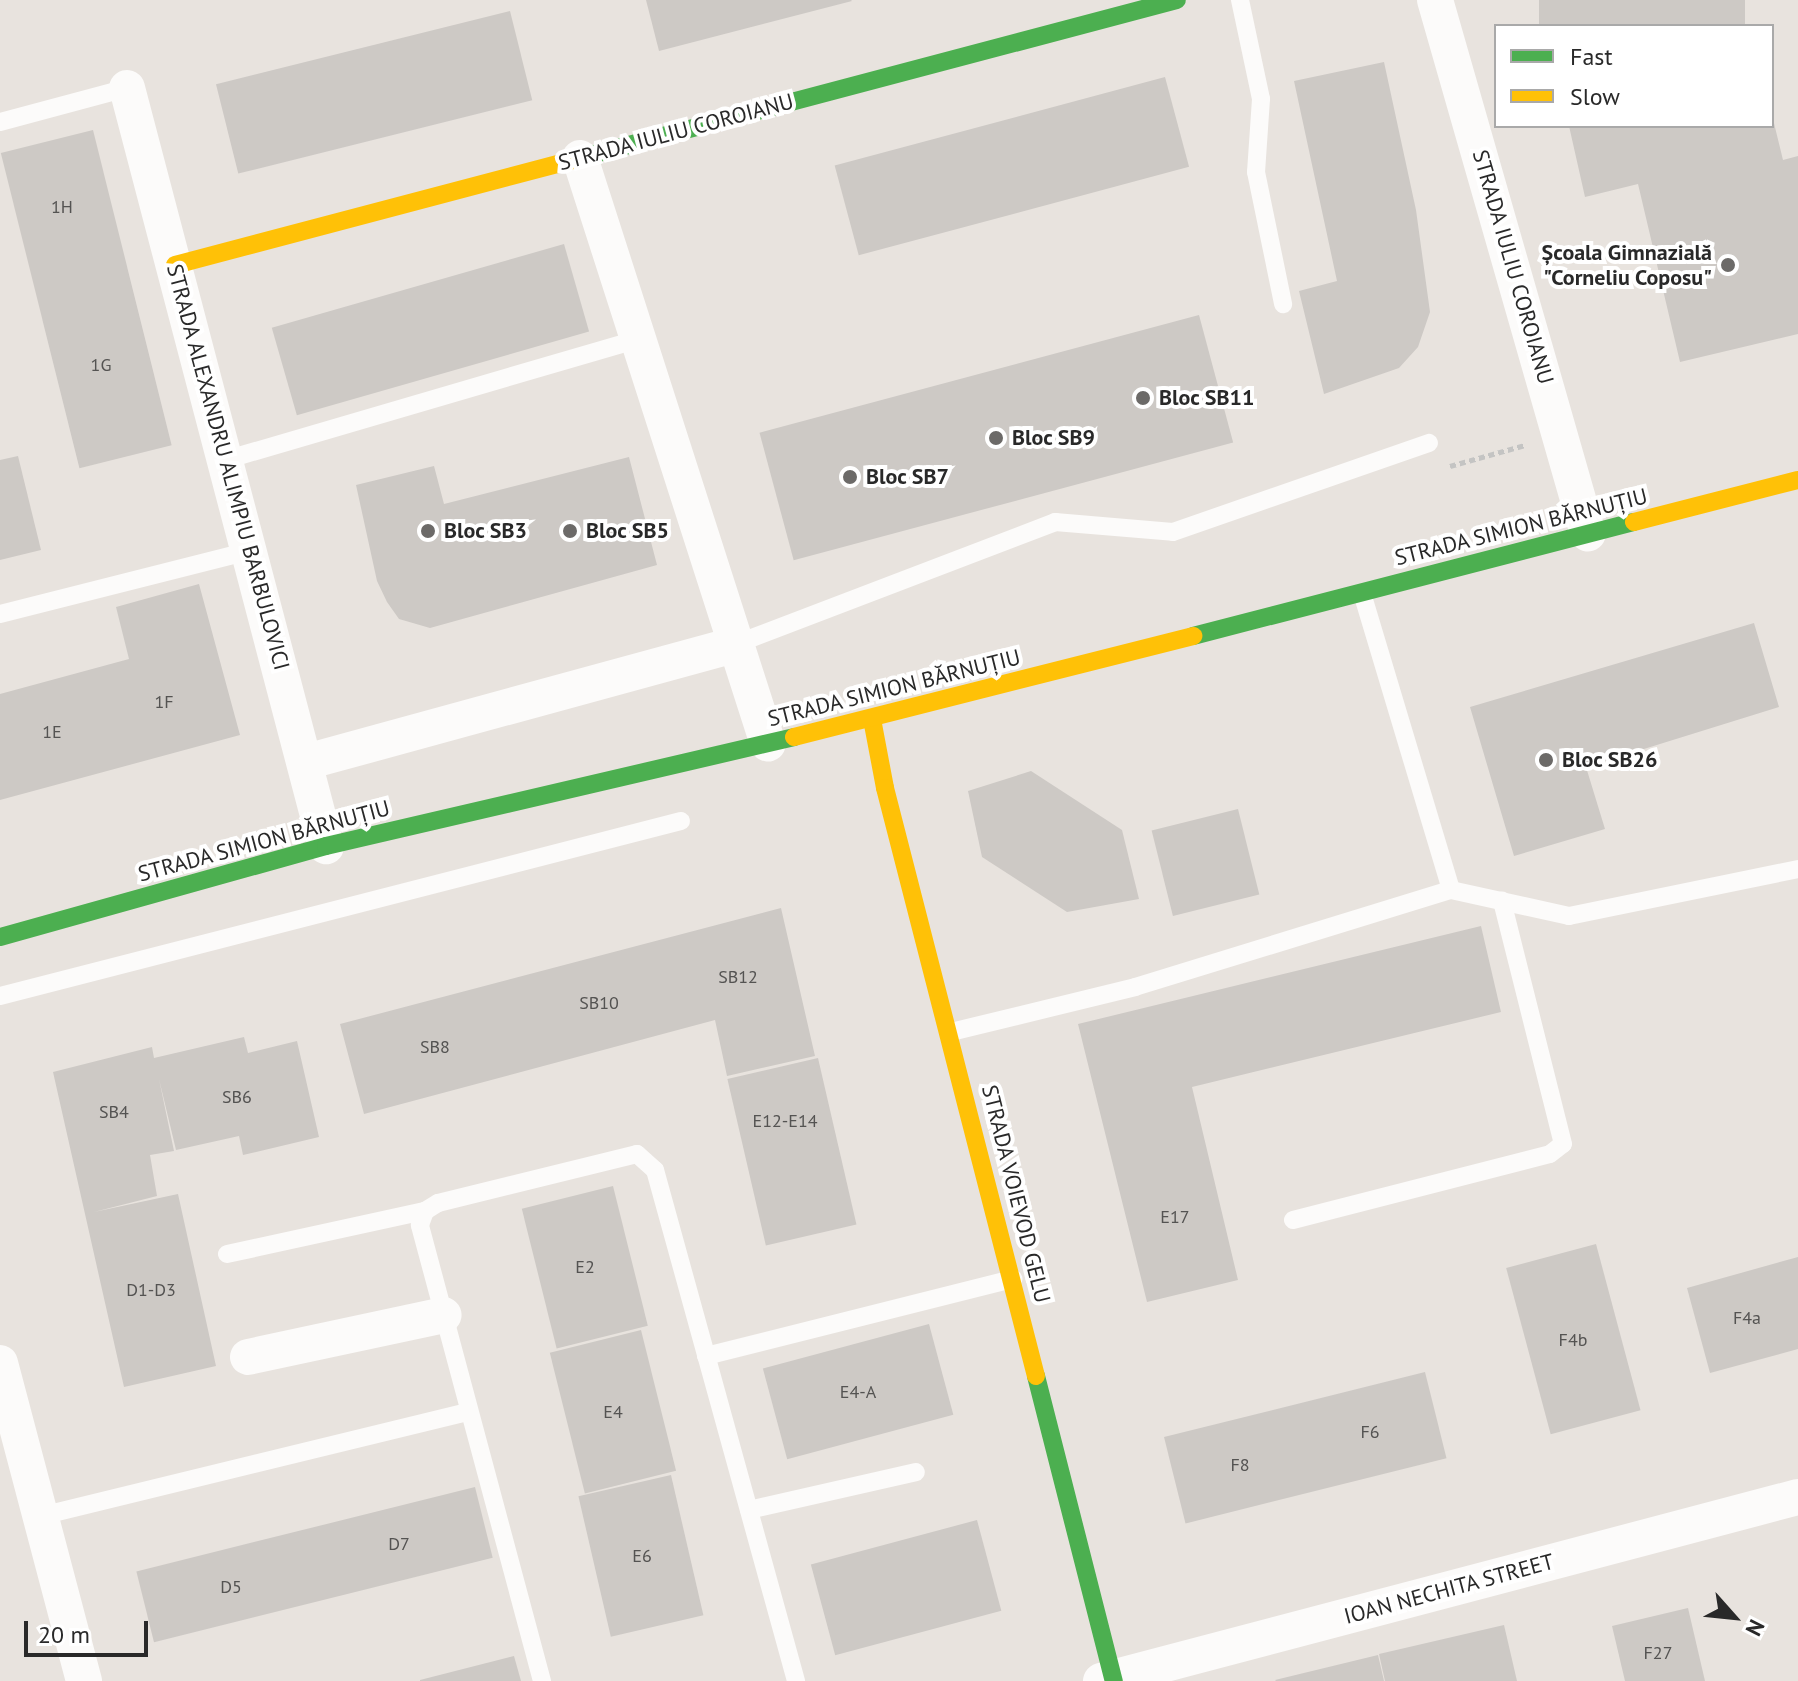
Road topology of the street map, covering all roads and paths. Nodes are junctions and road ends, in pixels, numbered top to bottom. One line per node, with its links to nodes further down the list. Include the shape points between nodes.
1 (1177, 0): 6 (street, STRADA IULIU COROIANU)
2 (1240, 0): 8 (lane, via 1261,99 1256,172)
3 (1435, 0): 15 (street, STRADA IULIU COROIANU)
4 (127, 88): 5 (lane); 7 (street, STRADA ALEXANDRU ALIMPIU BARBULOVICI)
5 (0, 122)
6 (580, 158): 7 (street, STRADA IULIU COROIANU); 9 (street)
7 (175, 265): 12 (street, STRADA ALEXANDRU ALIMPIU BARBULOVICI)
8 (1283, 304)
9 (638, 339): 12 (lane); 19 (street)
10 (1429, 443): 19 (lane, via 1173,532 1055,522)
11 (1494, 454): 13 (path)
12 (225, 460): 16 (street, STRADA ALEXANDRU ALIMPIU BARBULOVICI)
13 (1437, 469)
14 (1798, 480): 15 (street, STRADA SIMION BĂRNUȚIU)
15 (1588, 534): 17 (street, STRADA SIMION BĂRNUȚIU)
16 (249, 551): 18 (lane); 22 (street, STRADA ALEXANDRU ALIMPIU BARBULOVICI)
17 (1362, 593): 20 (street, STRADA SIMION BĂRNUȚIU); 26 (lane)
18 (0, 614)
19 (736, 644): 21 (street); 22 (street)
20 (872, 719): 21 (street, STRADA SIMION BĂRNUȚIU); 30 (street, STRADA VOIEVOD GELU, via 885,788)
21 (768, 744): 24 (street, STRADA SIMION BĂRNUȚIU)
22 (306, 762): 24 (street, STRADA ALEXANDRU ALIMPIU BARBULOVICI)
23 (681, 821): 29 (lane)
24 (326, 846): 28 (street, STRADA SIMION BĂRNUȚIU)
25 (1798, 869): 27 (lane, via 1569,916)
26 (1451, 890): 27 (lane); 30 (lane, via 1135,987)
27 (1502, 901): 32 (lane, via 1563,1144 1550,1154)
28 (0, 937)
29 (0, 996)
30 (951, 1032): 34 (street, STRADA VOIEVOD GELU)
31 (425, 1211): 33 (lane); 35 (lane, via 420,1225); 36 (lane, via 438,1203 637,1154 648,1159)
32 (1293, 1220)
33 (227, 1254)
34 (1013, 1279): 36 (lane); 44 (street, STRADA VOIEVOD GELU)
35 (444, 1315): 37 (street); 39 (lane)
36 (706, 1356): 42 (lane)
37 (248, 1357)
38 (0, 1363): 43 (street)
39 (469, 1412): 43 (lane); 46 (lane)
40 (916, 1472): 42 (lane)
41 (1798, 1497): 44 (street, IOAN NECHITA STREET)
42 (749, 1510): 47 (lane)
43 (41, 1516): 45 (street)
44 (1110, 1680)
45 (84, 1681)
46 (542, 1681)
47 (796, 1681)

